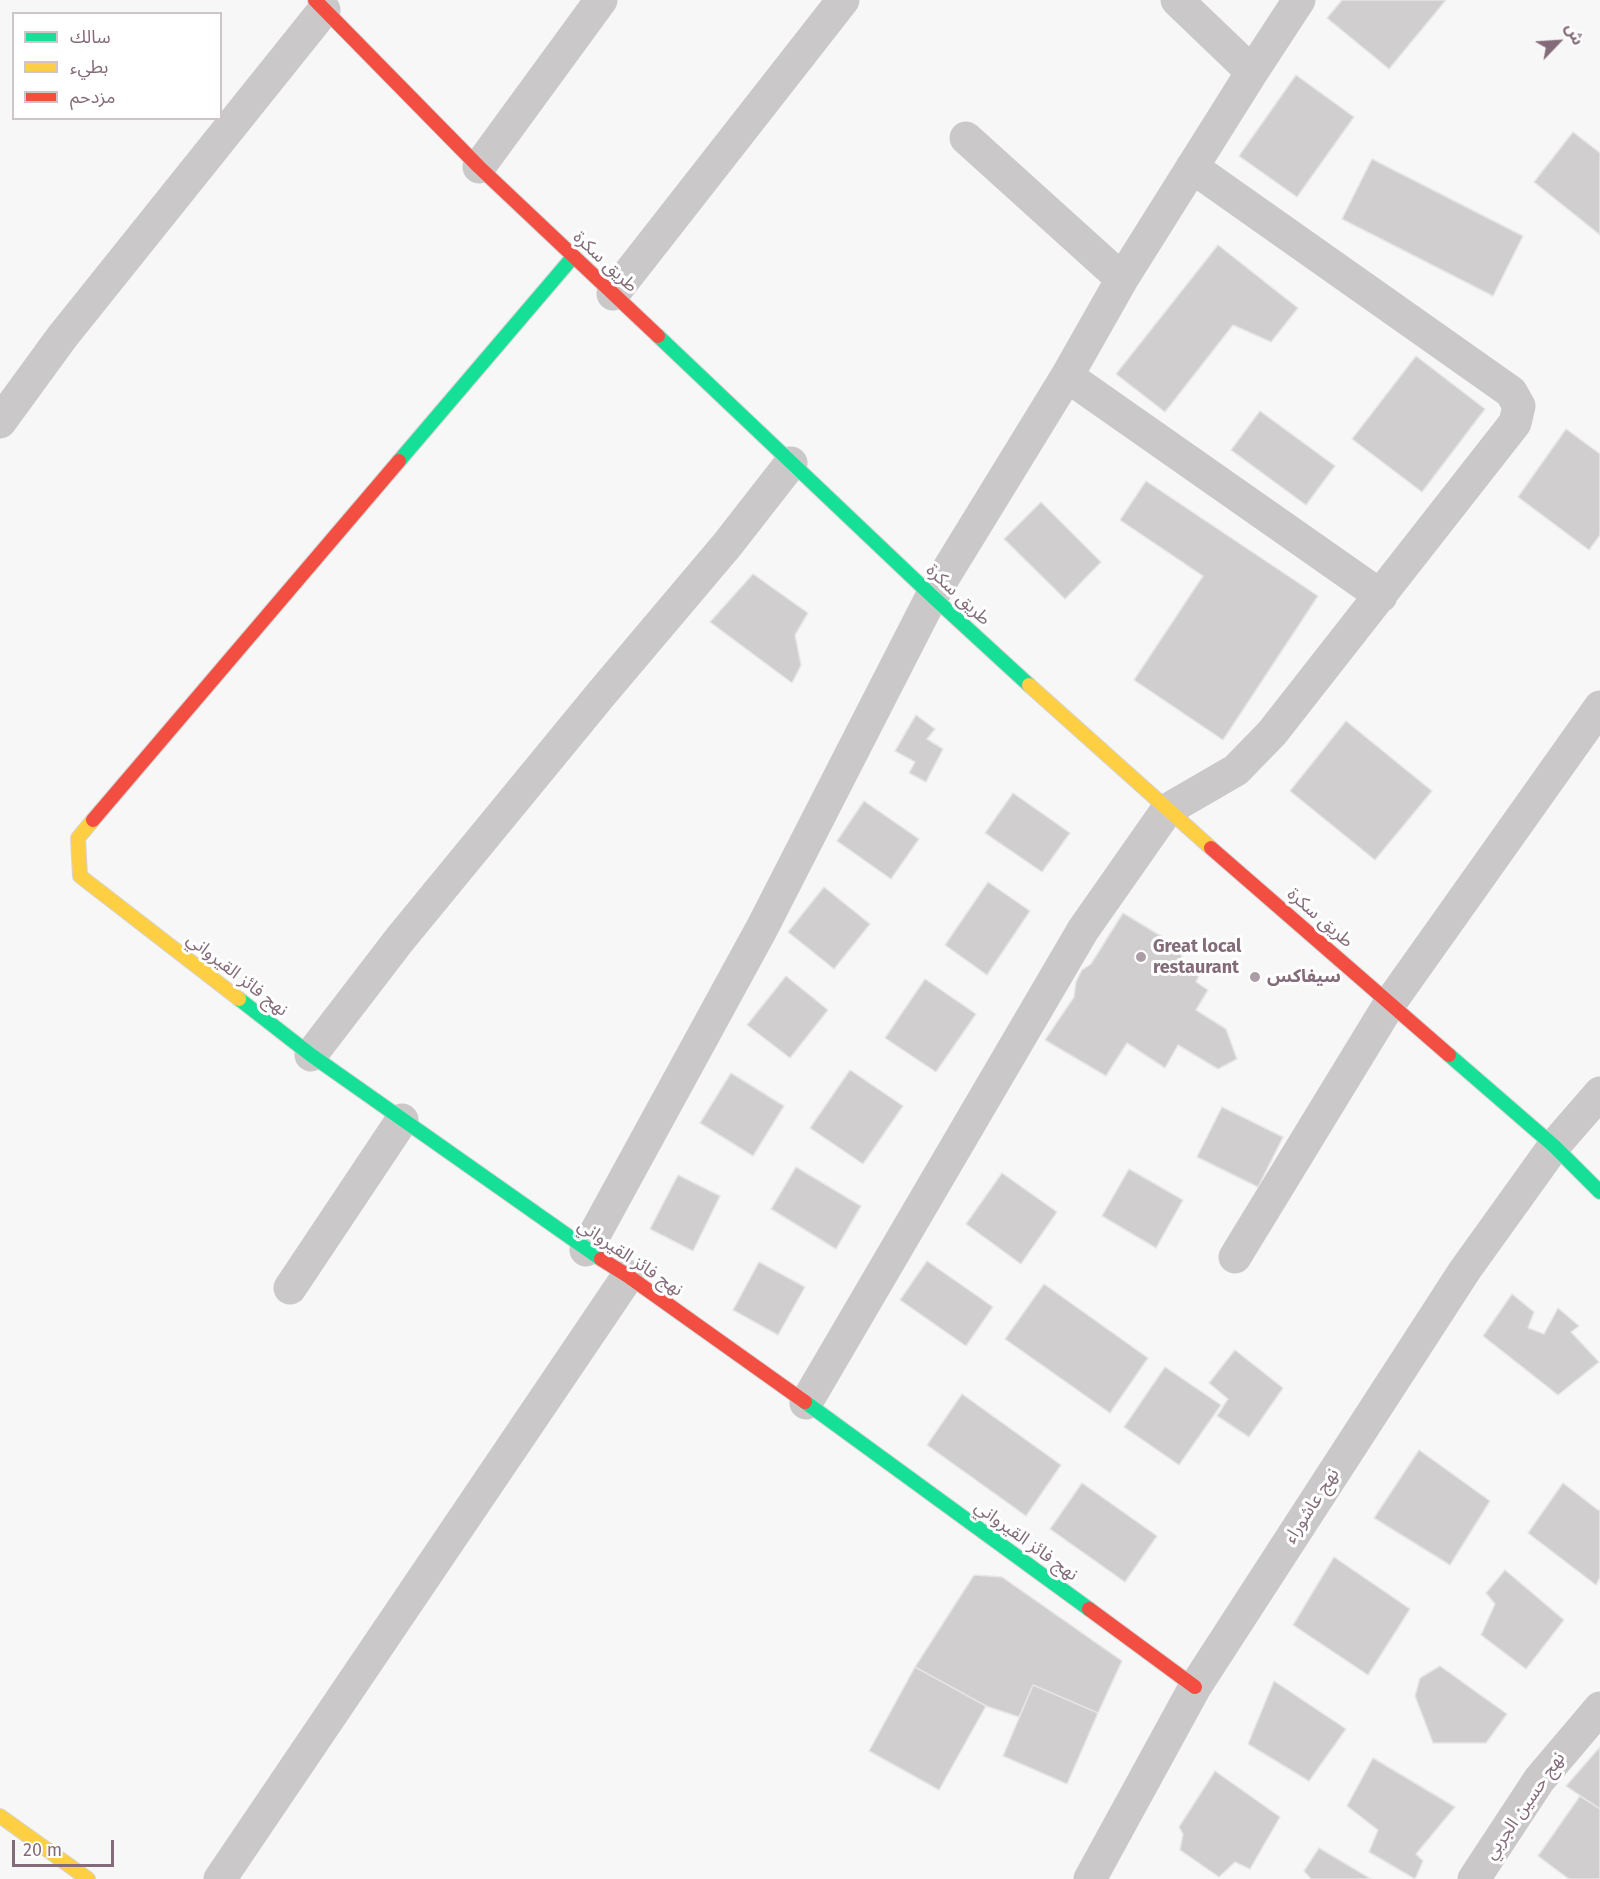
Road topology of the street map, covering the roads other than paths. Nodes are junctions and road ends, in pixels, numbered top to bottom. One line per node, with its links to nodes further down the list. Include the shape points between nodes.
1 (601, 0): 8 (street)
2 (843, 0): 12 (street)
3 (1177, 0): 6 (street)
4 (1299, 0): 6 (street)
5 (319, 5): 8 (street, طريق سكرة); 14 (street)
6 (1252, 72): 9 (street)
7 (966, 138): 11 (street)
8 (479, 167): 10 (street, طريق سكرة)
9 (1192, 167): 11 (street); 16 (street, via 1511,392 1519,406 1515,423)
10 (573, 257): 12 (street, طريق سكرة); 21 (street, نهج فائز القيرواني, via 78,838 80,876)
11 (1122, 279): 13 (street)
12 (613, 294): 15 (street, طريق سكرة)
13 (1066, 376): 16 (street); 17 (street)
14 (0, 422)
15 (791, 463): 17 (street, طريق سكرة); 21 (street, via 400,939)
16 (1381, 596): 19 (street, via 1272,733 1236,770)
17 (932, 597): 19 (street, طريق سكرة); 26 (street, via 762,928)
18 (1600, 707): 20 (street)
19 (1167, 810): 20 (street, طريق سكرة); 30 (street, via 1083,930)
20 (1390, 1003): 24 (street, طريق سكرة); 27 (street)
21 (311, 1055): 23 (street, نهج فائز القيرواني)
22 (1600, 1093): 24 (street, نهج عاشوراء)
23 (402, 1120): 26 (street, نهج فائز القيرواني); 29 (street)
24 (1554, 1146): 25 (street, طريق سكرة); 31 (street, نهج عاشوراء, via 1465,1270)
25 (1600, 1192)
26 (586, 1250): 28 (street, نهج فائز القيرواني)
27 (1235, 1257)
28 (628, 1276): 30 (street, نهج فائز القيرواني); 35 (street)
29 (290, 1288)
30 (807, 1403): 31 (street, نهج فائز القيرواني)
31 (1195, 1687): 36 (street, نهج عاشوراء)
32 (1600, 1708): 37 (street, نهج حسين الجربي, via 1539,1780)
33 (0, 1816): 34 (street)
34 (88, 1879)
35 (220, 1879)
36 (1090, 1879)
37 (1474, 1879)

